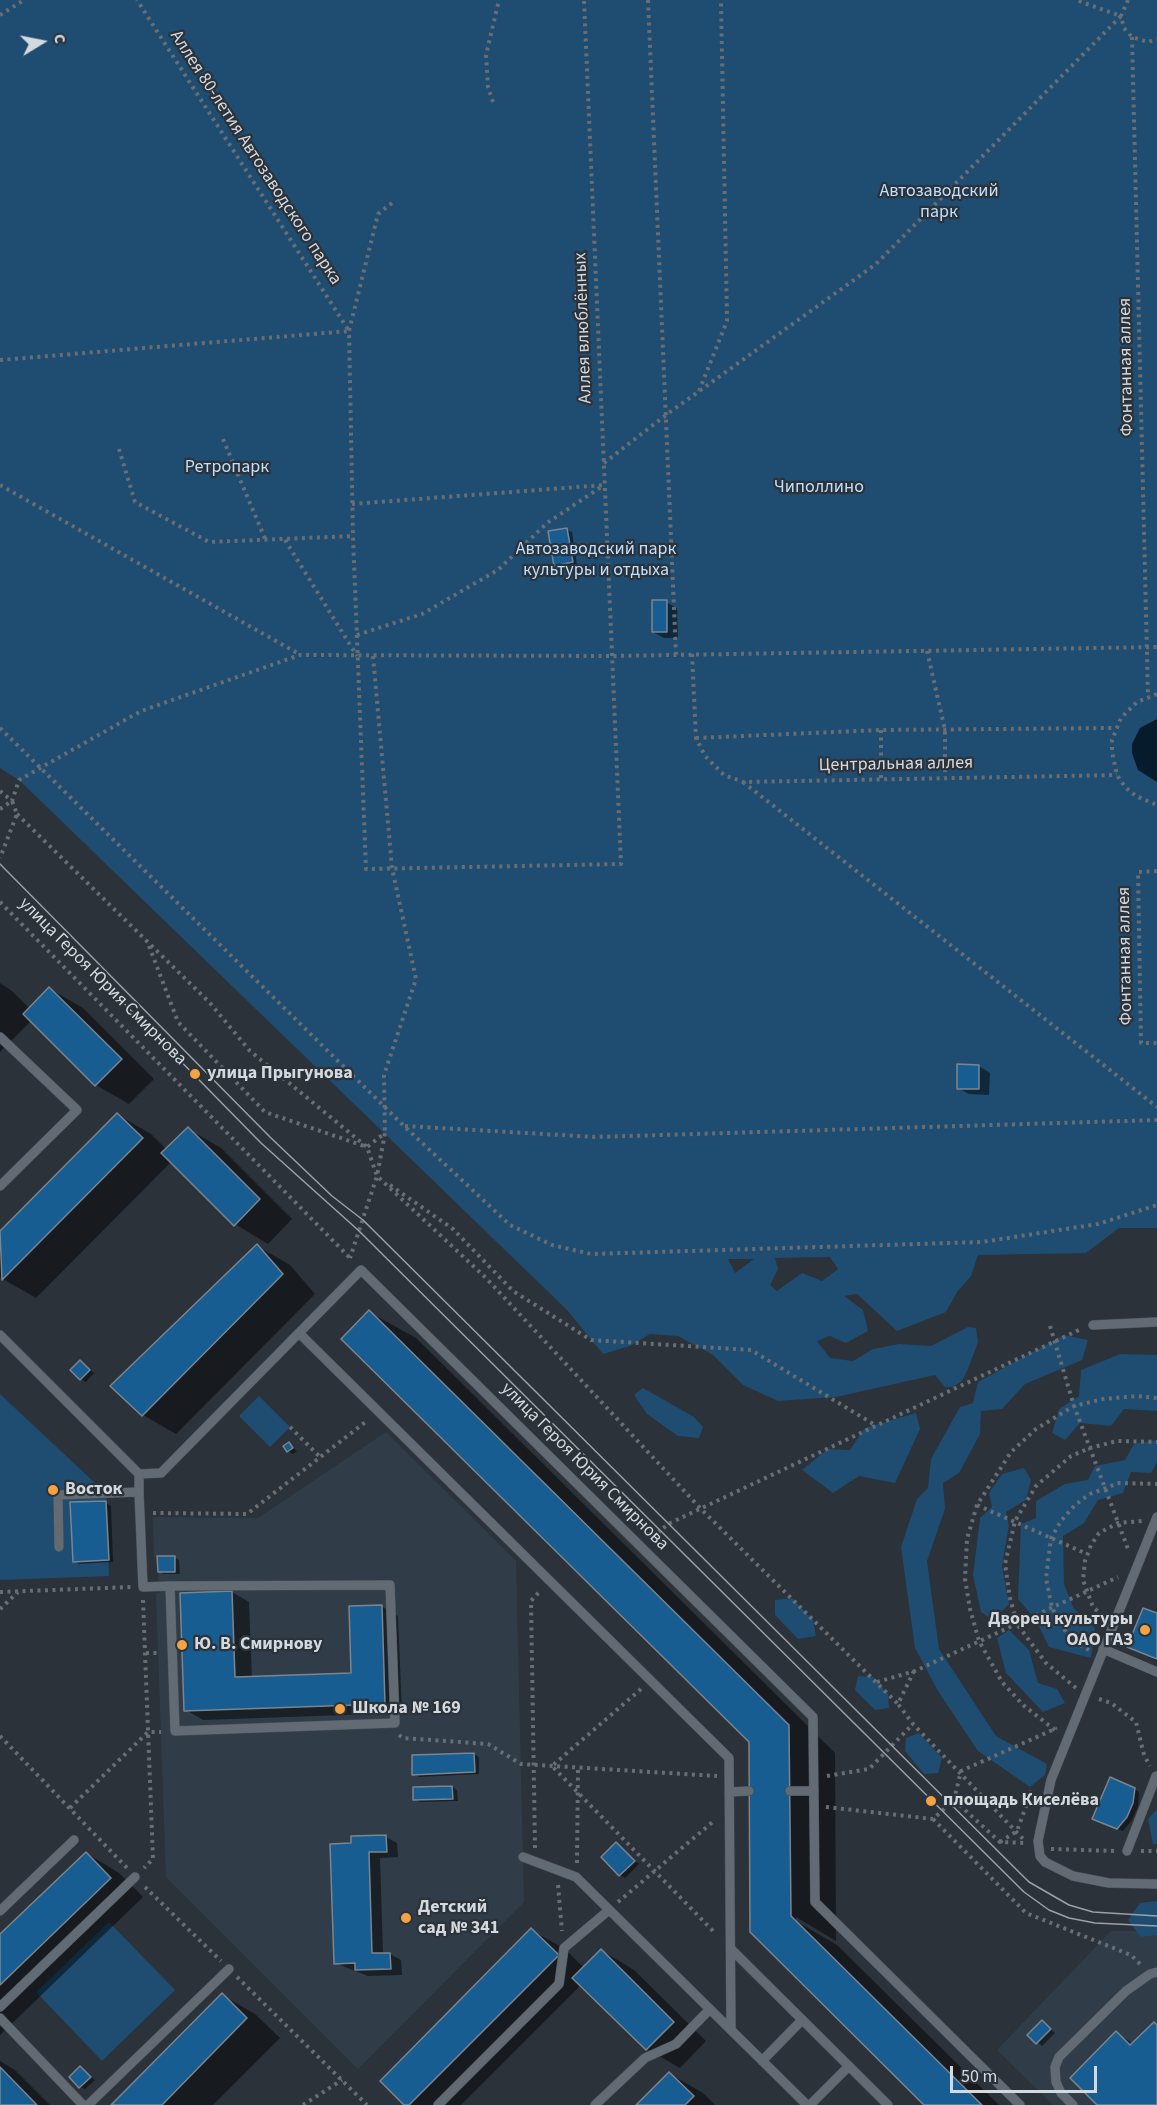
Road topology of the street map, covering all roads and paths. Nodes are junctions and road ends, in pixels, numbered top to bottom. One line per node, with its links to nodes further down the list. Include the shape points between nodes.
1 (24, 0): 9 (path)
2 (138, 0): 15 (path, Аллея 80-летия Автозаводского парка)
3 (499, 0): 13 (path, via 486,55)
4 (584, 0): 21 (path, Аллея влюблённых)
5 (648, 0): 18 (path)
6 (721, 0): 17 (path, via 727,321)
7 (1076, 0): 10 (path)
8 (1128, 0): 10 (path)
9 (0, 15)
10 (1121, 16): 11 (path, Фонтанная аллея); 17 (path, via 876,264)
11 (1132, 38): 12 (path, via 1148,42); 29 (path, Фонтанная аллея)
12 (1157, 39)
13 (493, 102)
14 (392, 203): 15 (path, via 378,214)
15 (349, 331): 16 (path); 24 (path)
16 (0, 360)
17 (699, 391): 18 (path)
18 (666, 415): 21 (path); 34 (path)
19 (223, 439): 27 (path)
20 (119, 449): 27 (path, via 135,502 209,542)
21 (604, 463): 23 (path, Аллея влюблённых)
22 (0, 485): 33 (path)
23 (604, 485): 24 (path); 28 (path, via 547,523 498,570 422,614); 37 (path, Аллея влюблённых)
24 (352, 504): 25 (path)
25 (353, 536): 26 (path); 28 (path)
26 (285, 540): 27 (path); 35 (path)
27 (266, 541)
28 (356, 635): 35 (path)
29 (1148, 647): 30 (path); 31 (path); 39 (path, Фонтанная аллея)
30 (1157, 647)
31 (927, 651): 32 (path); 43 (path)
32 (692, 654): 34 (path); 44 (path, Центральная аллея)
33 (300, 655): 35 (path); 45 (path, via 141,711)
34 (676, 655): 37 (path)
35 (357, 656): 36 (path); 56 (path, via 366,869)
36 (373, 656): 37 (path); 56 (path)
37 (611, 656): 56 (path, Аллея влюблённых, via 621,864)
38 (1157, 694): 39 (path)
39 (1148, 696): 41 (path, via 1128,709)
40 (0, 728): 45 (path)
41 (1115, 728): 43 (path, Центральная аллея); 46 (path, via 1112,752)
42 (881, 730): 43 (path, Центральная аллея); 44 (path, Центральная аллея); 48 (path)
43 (945, 730): 47 (path)
44 (696, 738): 49 (path, Центральная аллея, via 705,756 724,775)
45 (39, 768): 51 (path, via 18,780); 62 (path)
46 (1117, 775): 47 (path, Центральная аллея); 52 (path, via 1136,796)
47 (945, 777): 48 (path, Центральная аллея)
48 (881, 779): 49 (path, Центральная аллея)
49 (743, 782): 63 (path)
50 (0, 791): 51 (path)
51 (12, 801): 53 (path); 54 (path)
52 (1157, 805)
53 (0, 809)
54 (18, 814): 55 (path); 59 (path)
55 (0, 858)
56 (392, 868): 62 (path, via 416,979 384,1075)
57 (1157, 871): 61 (path, Фонтанная аллея, via 1138,872 1141,1043)
58 (0, 902): 71 (path, улица Героя Юрия Смирнова)
59 (147, 942): 67 (path, via 210,1003 250,1052); 67 (path, via 178,1022 265,1112)
60 (0, 1037): 69 (lane, via 77,1110)
61 (1157, 1043)
62 (384, 1107): 65 (path); 66 (path)
63 (1157, 1107)
64 (1157, 1120): 65 (path, via 595,1137)
65 (404, 1126): 70 (path, via 510,1225 552,1245 591,1254 982,1242 1098,1224)
66 (385, 1133): 67 (path); 68 (path)
67 (367, 1147): 68 (path)
68 (377, 1176): 71 (path); 82 (path, via 453,1229 513,1291 591,1340 751,1350); 92 (path, via 486,1278)
69 (0, 1186)
70 (1157, 1205)
71 (350, 1258): 72 (path, улица Героя Юрия Смирнова)
72 (361, 1270): 76 (lane); 99 (lane, улица Героя Юрия Смирнова)
73 (1157, 1322): 74 (lane)
74 (1093, 1324): 78 (path)
75 (1050, 1326): 78 (path)
76 (299, 1333): 81 (lane); 87 (lane, via 161,1473)
77 (0, 1335): 87 (lane)
78 (1054, 1341): 80 (path); 82 (path)
79 (1157, 1398): 80 (path, via 1103,1399)
80 (1074, 1406): 85 (path); 91 (path, via 1036,1429 1011,1452)
81 (379, 1411): 86 (path); 102 (lane)
82 (875, 1425): 92 (path)
83 (290, 1427): 86 (path)
84 (1157, 1442): 85 (path, via 1117,1441)
85 (1090, 1448): 89 (path); 94 (path, via 1052,1470 1036,1486)
86 (320, 1457): 93 (path, via 247,1514)
87 (139, 1474): 90 (lane)
88 (1157, 1484): 89 (path, via 1136,1482)
89 (1105, 1487): 96 (path); 97 (path, via 1075,1505)
90 (139, 1492): 93 (lane); 98 (lane, via 58,1495)
91 (977, 1505): 94 (path); 112 (path, via 968,1539 965,1579)
92 (700, 1509): 99 (path, via 668,1524); 119 (path)
93 (140, 1513): 104 (lane)
94 (1015, 1521): 97 (path); 111 (path, via 1005,1564)
95 (1155, 1521): 96 (path); 101 (lane)
96 (1118, 1523): 100 (path, via 1099,1533); 101 (path)
97 (1051, 1538): 100 (path); 108 (path, via 1046,1578)
98 (59, 1547)
99 (643, 1548): 136 (lane, улица Героя Юрия Смирнова, via 813,1717)
100 (1087, 1554): 107 (path, via 1083,1580)
101 (1136, 1569): 107 (path); 110 (lane)
102 (550, 1580): 118 (lane); 130 (path, via 531,1601)
103 (170, 1586): 104 (lane); 122 (lane, via 390,1585); 122 (lane, via 175,1731)
104 (143, 1587): 106 (path); 114 (path)
105 (0, 1592): 106 (path)
106 (18, 1592): 109 (path)
107 (1086, 1592): 108 (path); 110 (path, via 1093,1607)
108 (1052, 1608): 111 (path); 113 (path, via 1076,1643)
109 (0, 1610)
110 (1114, 1621): 113 (lane)
111 (1017, 1624): 112 (path); 120 (path, via 1046,1663)
112 (979, 1641): 116 (path); 124 (path, via 1002,1682 1023,1705)
113 (1102, 1652): 117 (lane); 120 (lane)
114 (146, 1653): 115 (path); 125 (path)
115 (158, 1653)
116 (915, 1671): 119 (path); 121 (path)
117 (1157, 1672)
118 (651, 1680): 131 (path); 135 (lane, via 729,1758)
119 (877, 1682): 121 (path)
120 (1086, 1693): 127 (lane); 134 (path, via 1111,1703 1136,1722 1144,1755)
121 (898, 1704): 123 (path)
122 (395, 1723): 130 (path, via 403,1738 488,1744 521,1764)
123 (913, 1724): 133 (path); 136 (path, via 869,1769)
124 (1056, 1728): 127 (path); 129 (path); 133 (path)
125 (148, 1732): 126 (path); 145 (path); 156 (path, via 153,1859)
126 (161, 1732)
127 (1068, 1734): 158 (lane, via 1043,1812 1038,1841 1040,1856 1073,1876 1109,1883)
128 (0, 1736): 145 (path)
129 (1052, 1738)
130 (534, 1765): 131 (path); 153 (path)
131 (552, 1766): 132 (path); 142 (path)
132 (578, 1768): 135 (path); 142 (path)
133 (961, 1772): 143 (path)
134 (1157, 1775): 151 (lane)
135 (730, 1777): 138 (lane)
136 (814, 1778): 141 (lane, улица Героя Юрия Смирнова)
137 (1036, 1779): 149 (path, via 1017,1830)
138 (729, 1791): 139 (lane); 146 (lane)
139 (749, 1791)
140 (790, 1791): 141 (lane)
141 (814, 1791): 144 (lane, улица Героя Юрия Смирнова)
142 (578, 1792): 155 (path); 157 (path)
143 (954, 1800): 147 (path); 149 (path)
144 (814, 1805): 147 (path); 181 (lane, улица Героя Юрия Смирнова, via 815,1902)
145 (69, 1808): 156 (path)
146 (729, 1808): 155 (path); 162 (lane)
147 (933, 1819): 164 (path, via 1026,1913 1131,1955)
148 (74, 1840): 160 (lane)
149 (1000, 1842): 150 (path)
150 (1026, 1843)
151 (1127, 1851)
152 (524, 1857): 153 (lane)
153 (536, 1861): 154 (lane)
154 (556, 1869): 157 (lane); 161 (path)
155 (654, 1871): 159 (path); 162 (path)
156 (135, 1877): 163 (path); 165 (lane)
157 (576, 1877): 159 (lane)
158 (1157, 1884)
159 (609, 1910): 161 (lane); 166 (lane)
160 (0, 1911)
161 (564, 1948): 177 (lane, via 559,1984)
162 (731, 1949): 168 (lane); 169 (lane)
163 (229, 1969): 172 (path); 174 (lane)
164 (1153, 1972): 182 (lane, via 1126,1991 1059,2057 1056,2082)
165 (0, 2007)
166 (710, 2009): 169 (lane); 178 (lane, via 675,2044 645,2058)
167 (0, 2018): 173 (lane)
168 (802, 2020): 170 (lane); 171 (lane)
169 (731, 2030): 170 (lane)
170 (762, 2061): 179 (lane)
171 (849, 2066): 179 (lane); 180 (lane)
172 (342, 2080): 175 (path); 176 (path)
173 (83, 2105)
174 (88, 2105)
175 (303, 2105)
176 (367, 2105)
177 (438, 2105)
178 (595, 2105)
179 (808, 2105)
180 (888, 2105)
181 (1020, 2105)
182 (1073, 2105)

